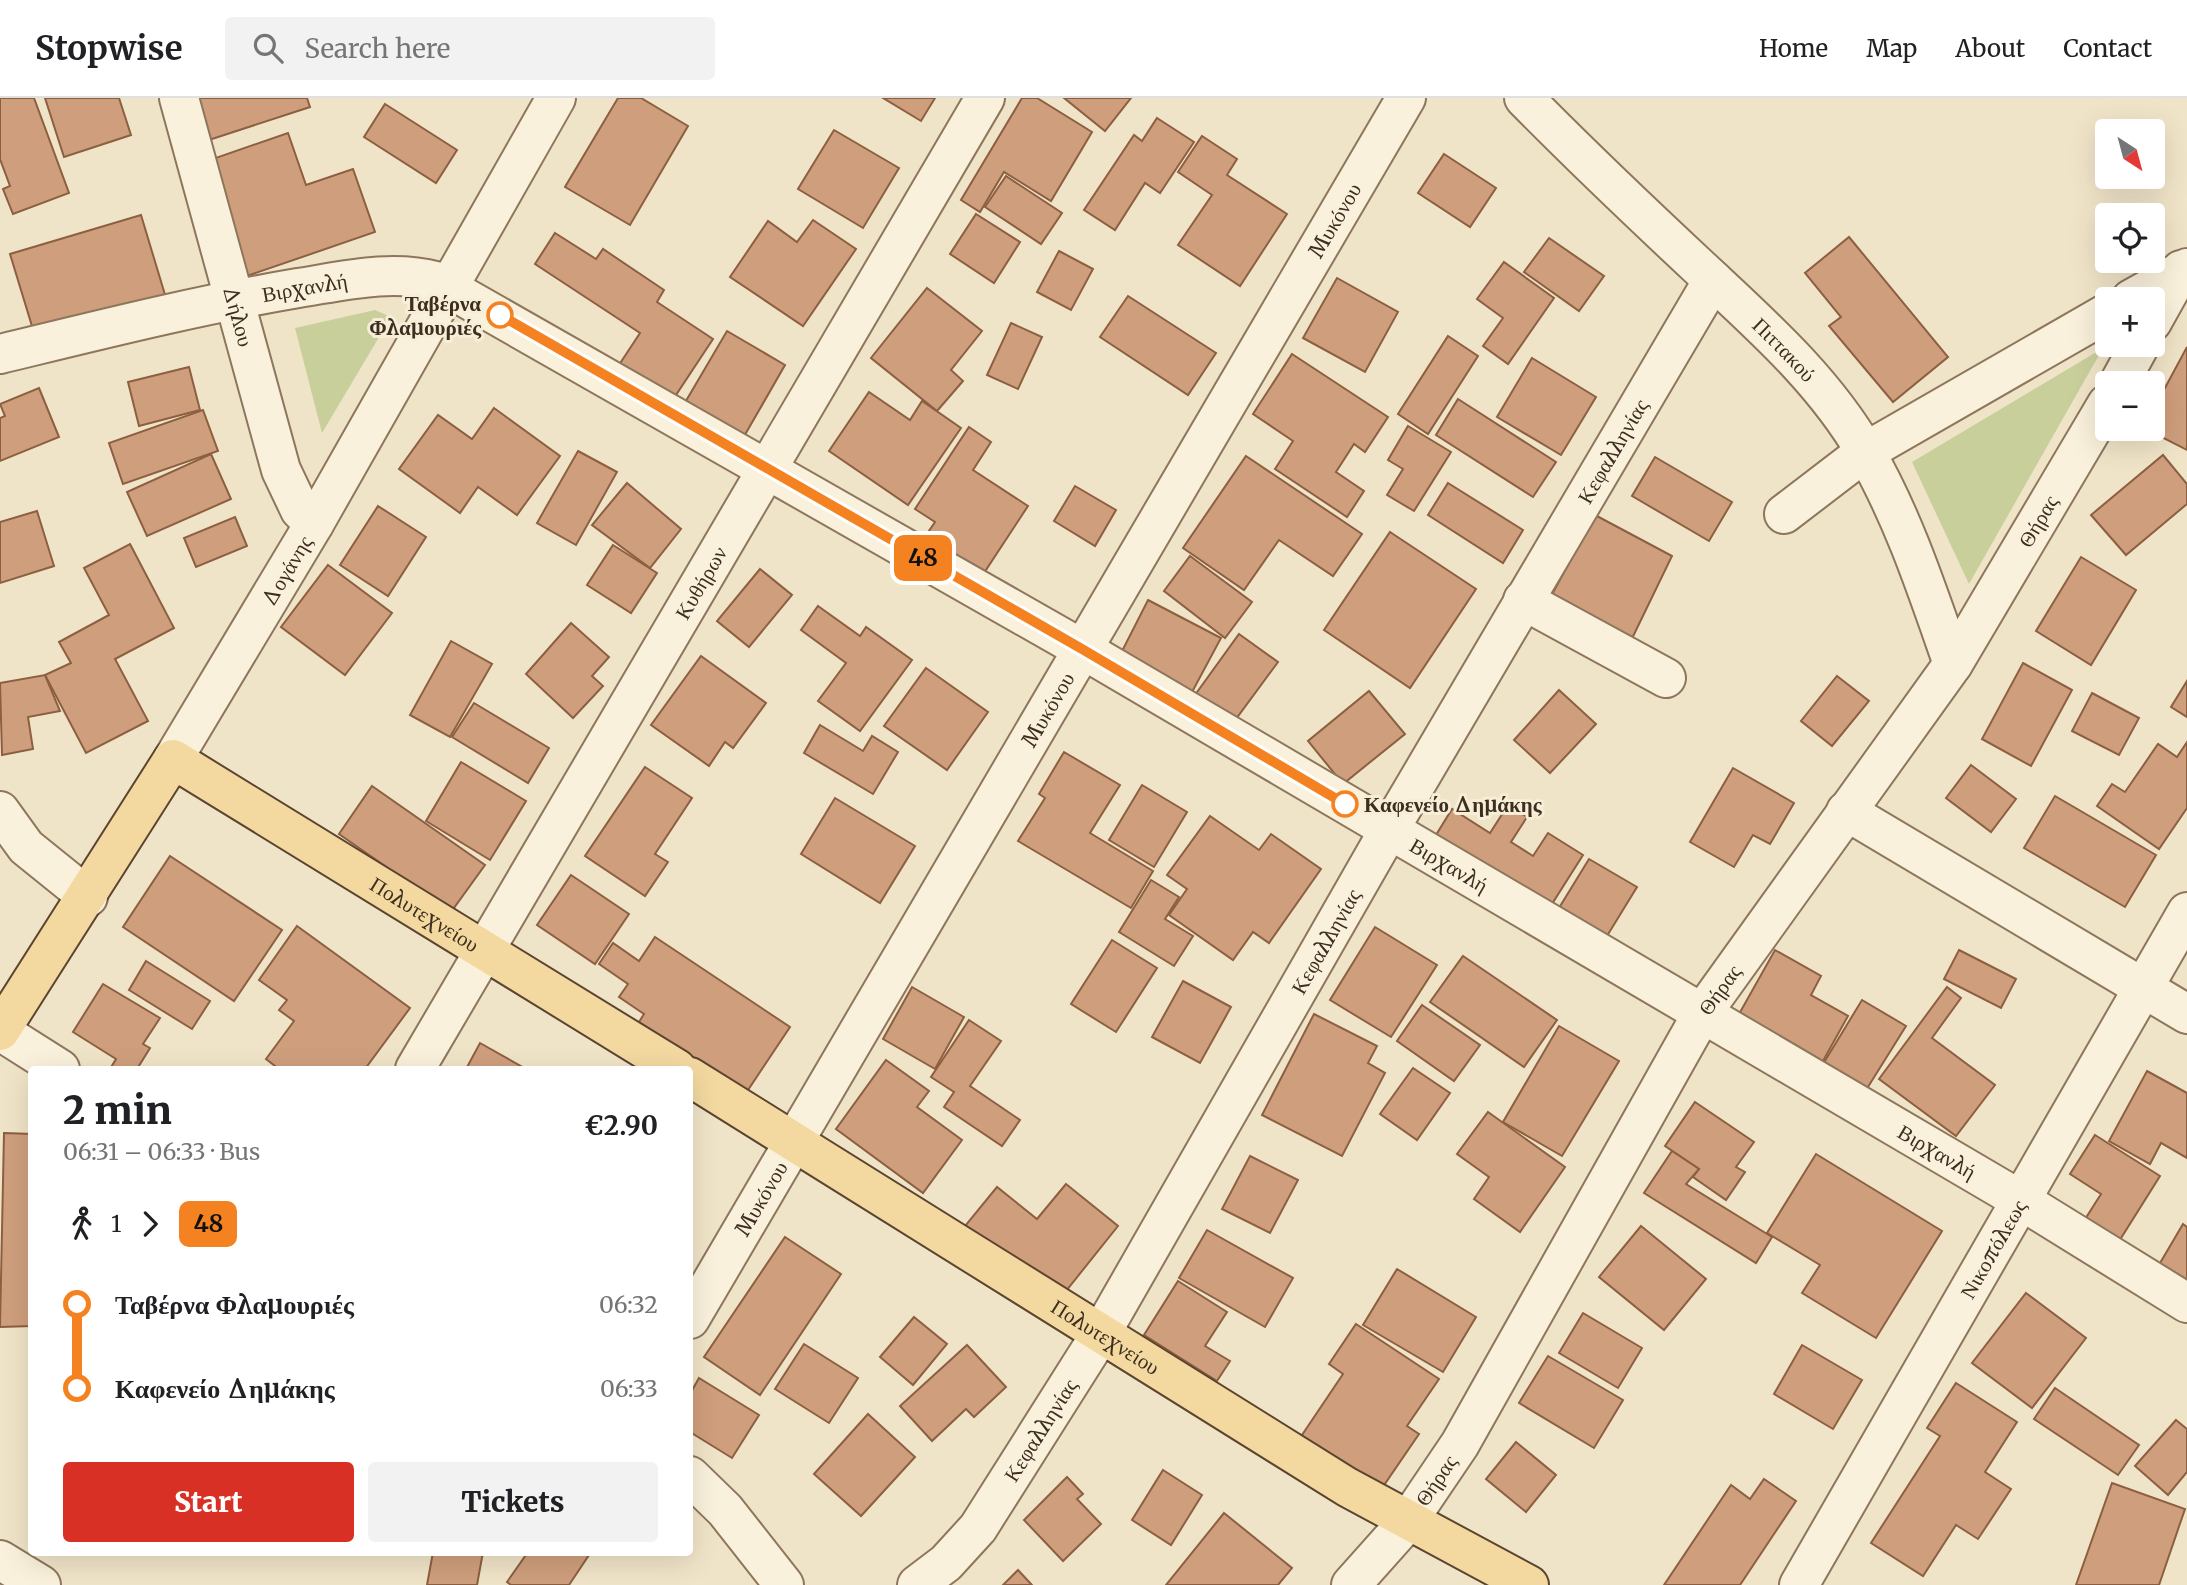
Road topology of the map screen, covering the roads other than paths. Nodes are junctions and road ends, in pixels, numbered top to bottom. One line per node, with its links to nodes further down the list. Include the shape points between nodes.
1 (179, 98): 10 (street, Δήλου)
2 (556, 98): 8 (street, Δογάνης)
3 (985, 98): 16 (street, Κυθήρων)
4 (1406, 98): 20 (street, Μυκόνου)
5 (1524, 98): 7 (street, Πιττακού)
6 (2184, 269): 9 (street); 11 (street)
7 (1713, 280): 15 (street, Πιττακού, via 1795,358); 19 (street, Κεφαλληνίας)
8 (449, 286): 10 (street, Βιρχανλή, via 395,275); 16 (street, Βιρχανλή); 18 (street, Δογάνης)
9 (2152, 287)
10 (235, 299): 13 (street, Βιρχανλή); 18 (street, Δήλου, via 281,470 300,510)
11 (2165, 300)
12 (2095, 320): 15 (street)
13 (0, 354)
14 (2095, 424): 21 (street, Θήρας)
15 (1865, 452): 17 (street); 21 (street, Πιττακού, via 1909,542)
16 (767, 468): 20 (street, Βιρχανλή); 29 (street, Κυθήρων)
17 (1784, 514)
18 (314, 524): 23 (street, Δογάνης)
19 (1524, 600): 22 (street); 26 (street, Κεφαλληνίας)
20 (1082, 649): 26 (street, Βιρχανλή); 38 (street, Μυκόνου)
21 (1953, 664): 25 (street, Θήρας)
22 (1666, 678)
23 (173, 759): 27 (main road, Δογάνης); 29 (main road, Πολυτεχνείου)
24 (0, 811): 27 (street, via 26,847)
25 (1846, 811): 30 (street); 31 (street, Θήρας)
26 (1389, 830): 31 (street, Βιρχανλή); 42 (street, Κεφαλληνίας)
27 (88, 897): 33 (main road, Δογάνης)
28 (2187, 912): 30 (street, Νικοπόλεως)
29 (483, 950): 35 (street, Κυθήρων); 36 (main road, Πολυτεχνείου)
30 (2145, 988): 32 (street); 39 (street, Νικοπόλεως)
31 (1703, 1012): 39 (street, Βιρχανλή); 44 (street, Θήρας, via 1480,1410)
32 (2187, 1014)
33 (0, 1031): 34 (street)
34 (55, 1066)
35 (417, 1066)
36 (672, 1066)
37 (693, 1079): 38 (main road, Πολυτεχνείου)
38 (793, 1141): 41 (street, Μυκόνου); 42 (main road, Πολυτεχνείου)
39 (2022, 1201): 40 (street, Βιρχανλή); 51 (street, Νικοπόλεως)
40 (2187, 1303)
41 (693, 1314)
42 (1100, 1335): 44 (main road, Πολυτεχνείου); 48 (street, Κεφαλληνίας, via 978,1528 946,1563)
43 (693, 1479): 47 (street, via 725,1510)
44 (1408, 1521): 49 (street, Θήρας); 50 (main road, Πολυτεχνείου)
45 (0, 1560): 46 (street)
46 (41, 1585)
47 (784, 1585)
48 (917, 1585)
49 (1350, 1585)
50 (1529, 1585)
51 (1799, 1585)

